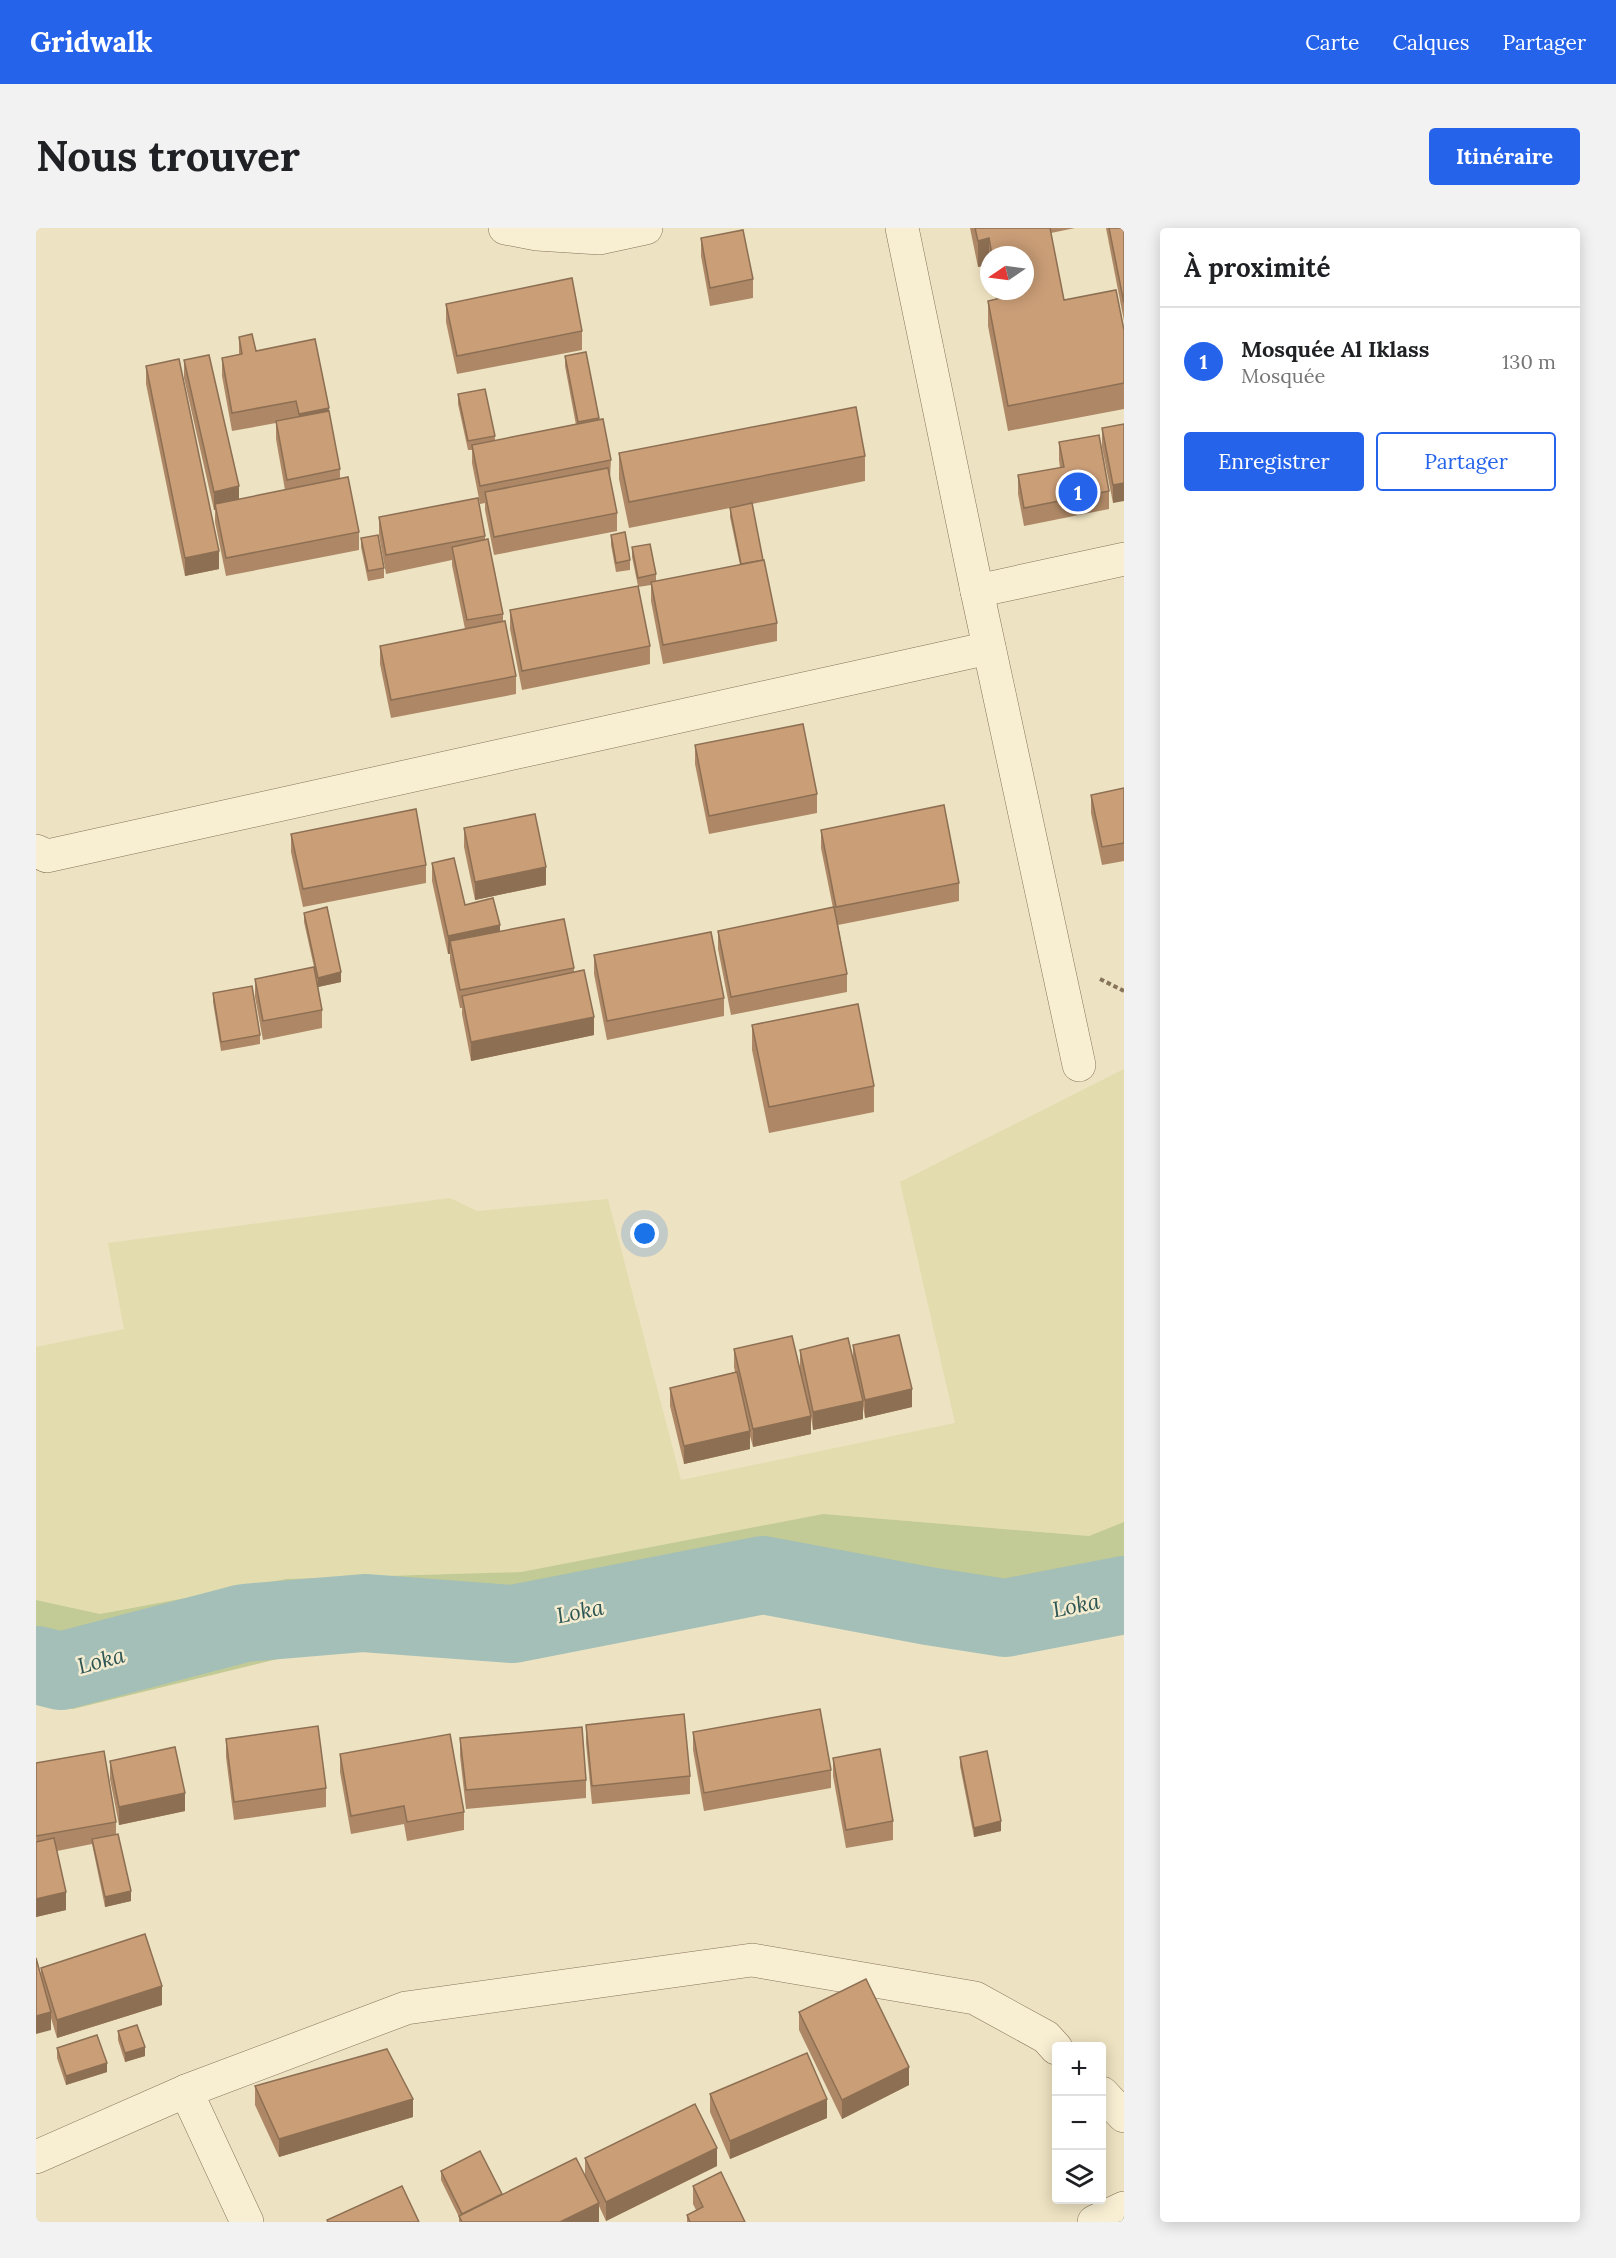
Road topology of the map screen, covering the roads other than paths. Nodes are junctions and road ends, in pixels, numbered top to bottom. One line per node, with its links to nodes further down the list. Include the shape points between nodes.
1 (505, 228): 2 (street, via 600,238)
2 (646, 228)
3 (902, 228): 5 (street)
4 (1124, 559): 5 (street)
5 (977, 591): 6 (street)
6 (989, 648): 7 (street, via 47,856); 8 (street)
7 (36, 851)
8 (1079, 1065)
9 (1052, 2044): 10 (street, via 975,1998 752,1960 406,2008)
10 (186, 2091): 13 (street); 15 (street)
11 (1104, 2096): 12 (street)
12 (1124, 2116)
13 (36, 2157)
14 (1124, 2208): 16 (street)
15 (247, 2222)
16 (1094, 2222)

